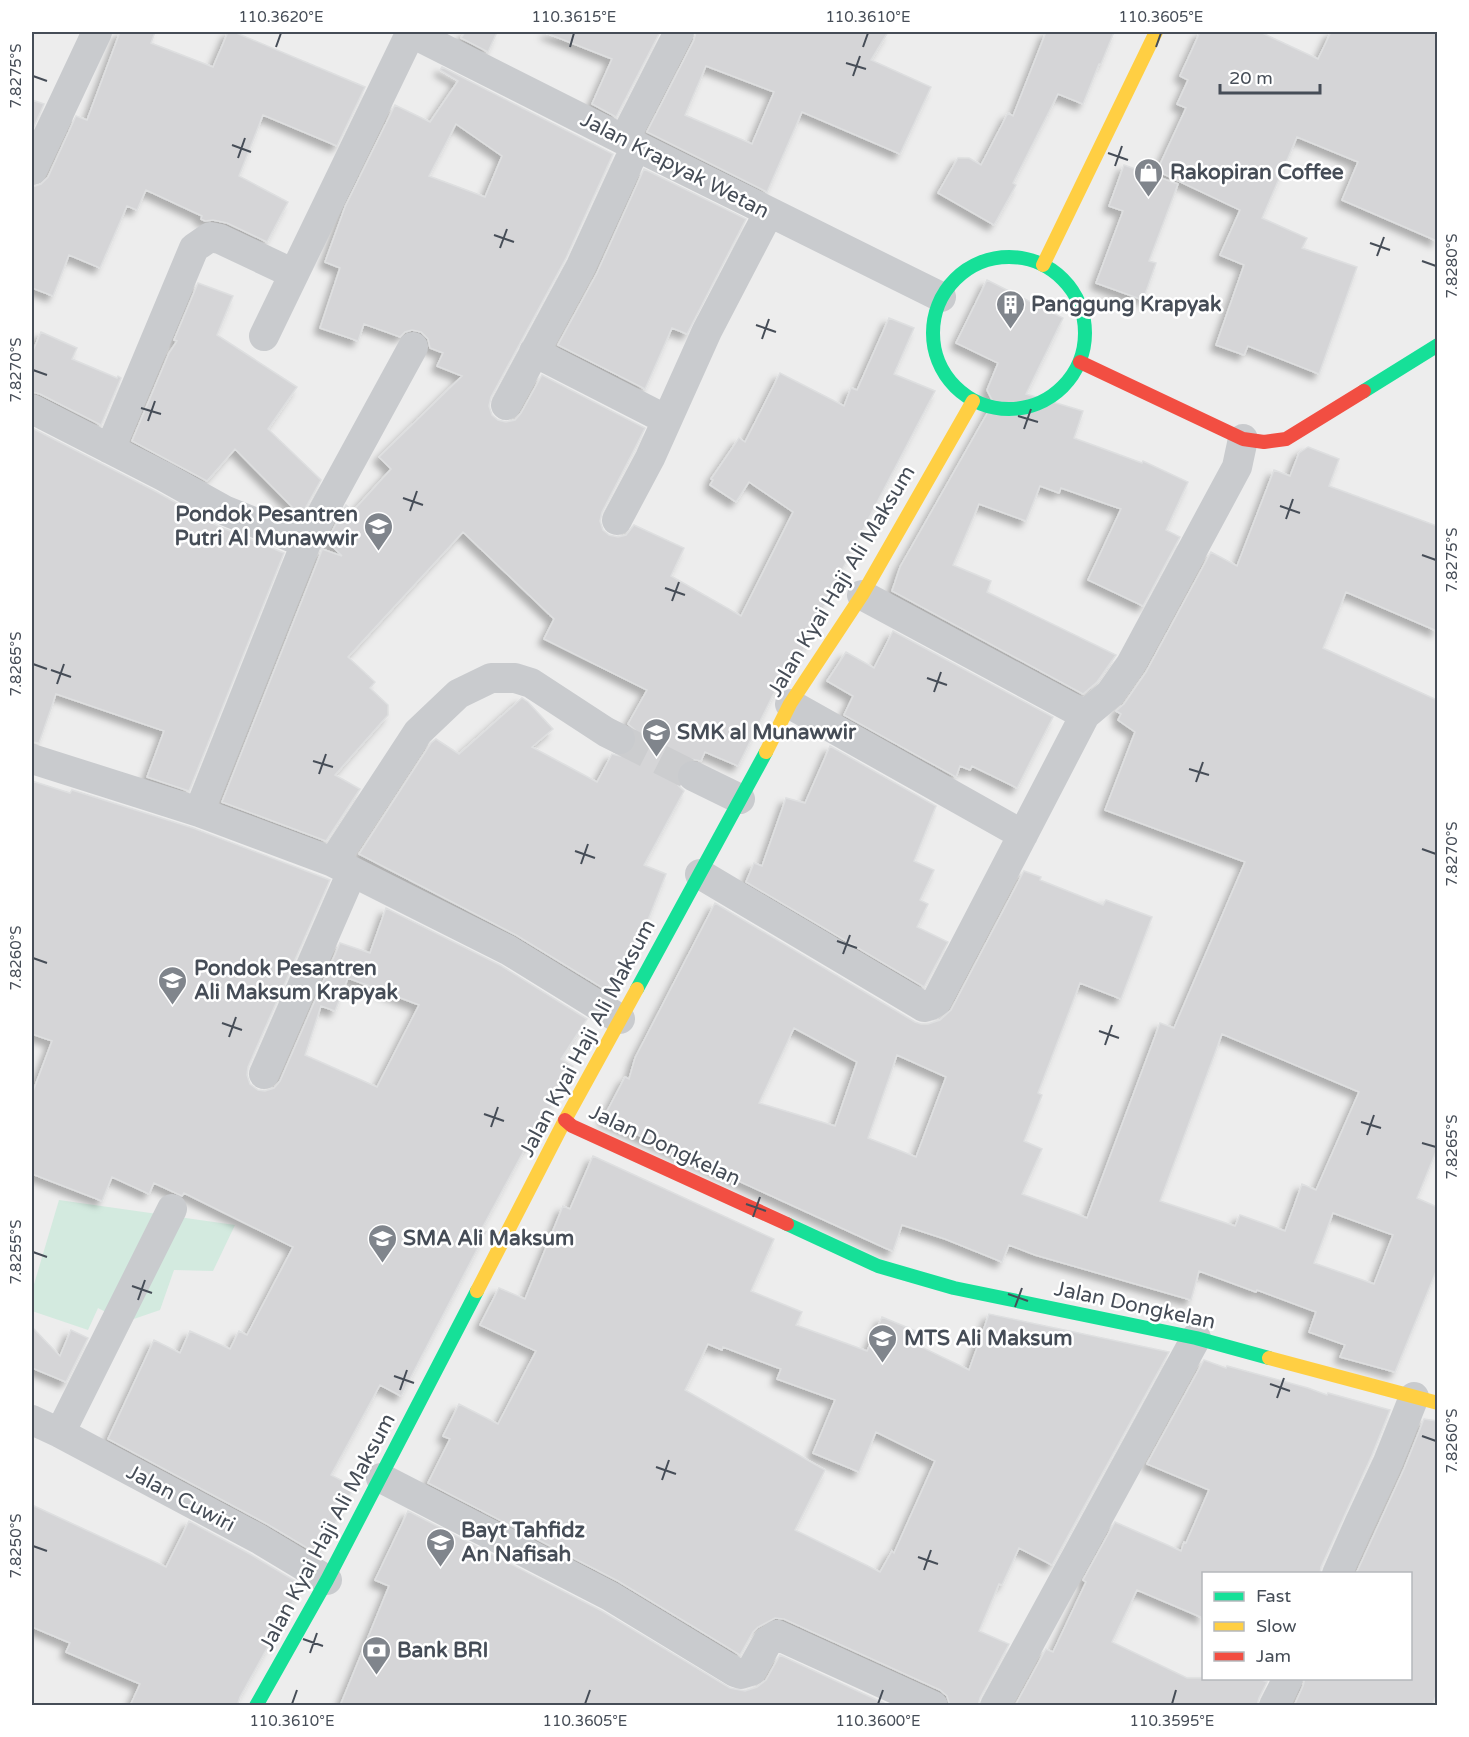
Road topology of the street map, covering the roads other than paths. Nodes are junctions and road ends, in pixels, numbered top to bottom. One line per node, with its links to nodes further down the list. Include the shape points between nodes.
1 (97, 32): 6 (street)
2 (410, 32): 5 (street, Jalan Krapyak Wetan); 9 (street)
3 (679, 32): 5 (street)
4 (1156, 32): 8 (street)
5 (630, 143): 7 (street, Jalan Krapyak Wetan); 14 (street, via 581,266)
6 (32, 170)
7 (769, 212): 10 (street, Jalan Krapyak Wetan); 19 (street, via 707,331)
8 (1043, 265): 10 (street, via 1027,259 993,258 963,272); 15 (street, via 1069,285 1077,298 1086,330)
9 (294, 274): 11 (street); 21 (street, via 220,239 210,237 194,248)
10 (941, 297): 16 (street, via 932,337 936,357 950,382)
11 (264, 336)
12 (1437, 345): 20 (street, via 1286,439)
13 (413, 347): 23 (street)
14 (534, 352): 17 (street); 19 (street)
15 (1080, 362): 16 (street, via 1072,378 1044,402 1009,410); 20 (street)
16 (973, 401): 24 (street, Jalan Kyai Haji Ali Maksum)
17 (506, 405)
18 (32, 409): 21 (street)
19 (667, 420): 22 (street)
20 (1243, 439): 26 (street, via 1237,467 1131,664 1110,694)
21 (110, 449): 23 (street, via 226,511)
22 (616, 520)
23 (306, 543): 31 (street)
24 (862, 595): 25 (street, Jalan Kyai Haji Ali Maksum); 26 (street)
25 (790, 704): 30 (street, Jalan Kyai Haji Ali Maksum); 32 (street)
26 (1084, 716): 32 (street)
27 (620, 739): 33 (street, via 531,683 491,678 458,694 418,732)
28 (32, 759): 31 (street)
29 (693, 776): 30 (street)
30 (740, 799): 34 (street, Jalan Kyai Haji Ali Maksum)
31 (199, 812): 33 (street)
32 (1023, 835): 34 (street, via 936,1002 924,1007)
33 (343, 867): 35 (street, via 508,950); 36 (street)
34 (700, 874): 35 (street, Jalan Kyai Haji Ali Maksum)
35 (620, 1019): 37 (street, Jalan Kyai Haji Ali Maksum)
36 (264, 1074)
37 (565, 1120): 39 (street, Jalan Dongkelan, via 878,1266 954,1288); 43 (street, Jalan Kyai Haji Ali Maksum)
38 (172, 1209): 42 (street)
39 (1196, 1338): 40 (street, Jalan Dongkelan); 49 (street)
40 (1426, 1400): 44 (street, via 1389,1462)
41 (32, 1420): 42 (street, Jalan Cuwiri)
42 (60, 1433): 45 (street, Jalan Cuwiri, via 259,1539)
43 (381, 1478): 45 (street, Jalan Kyai Haji Ali Maksum); 48 (street, via 610,1596 735,1672 751,1671 768,1641 777,1635)
44 (1338, 1572)
45 (327, 1580): 47 (street, Jalan Kyai Haji Ali Maksum)
46 (1287, 1680): 50 (street)
47 (256, 1706)
48 (933, 1706)
49 (994, 1706)
50 (1274, 1706)

